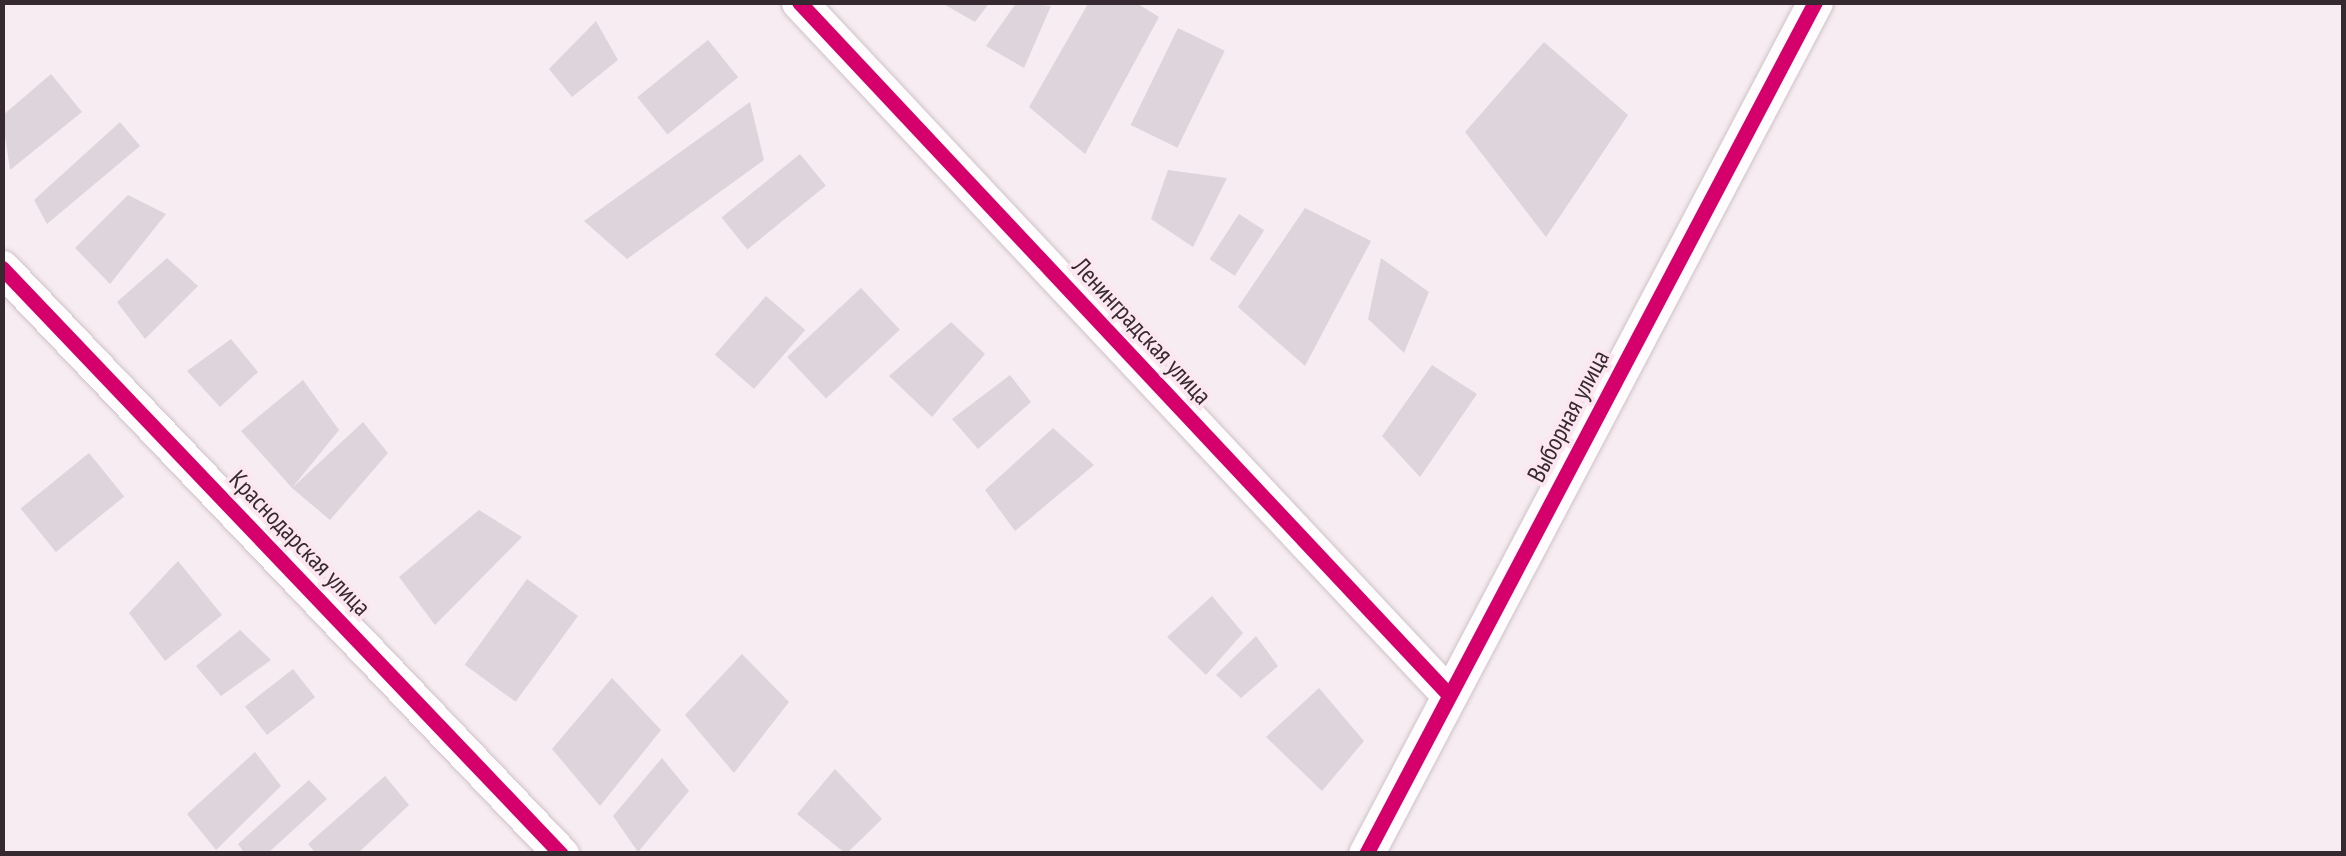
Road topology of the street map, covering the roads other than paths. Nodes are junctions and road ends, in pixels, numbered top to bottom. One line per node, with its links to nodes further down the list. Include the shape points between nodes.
1 (799, 2): 4 (street, Ленинградская улица)
2 (1815, 2): 4 (street, Выборная улица)
3 (2, 268): 5 (street, Краснодарская улица)
4 (1449, 694): 6 (street, Выборная улица)
5 (561, 854)
6 (1366, 854)

